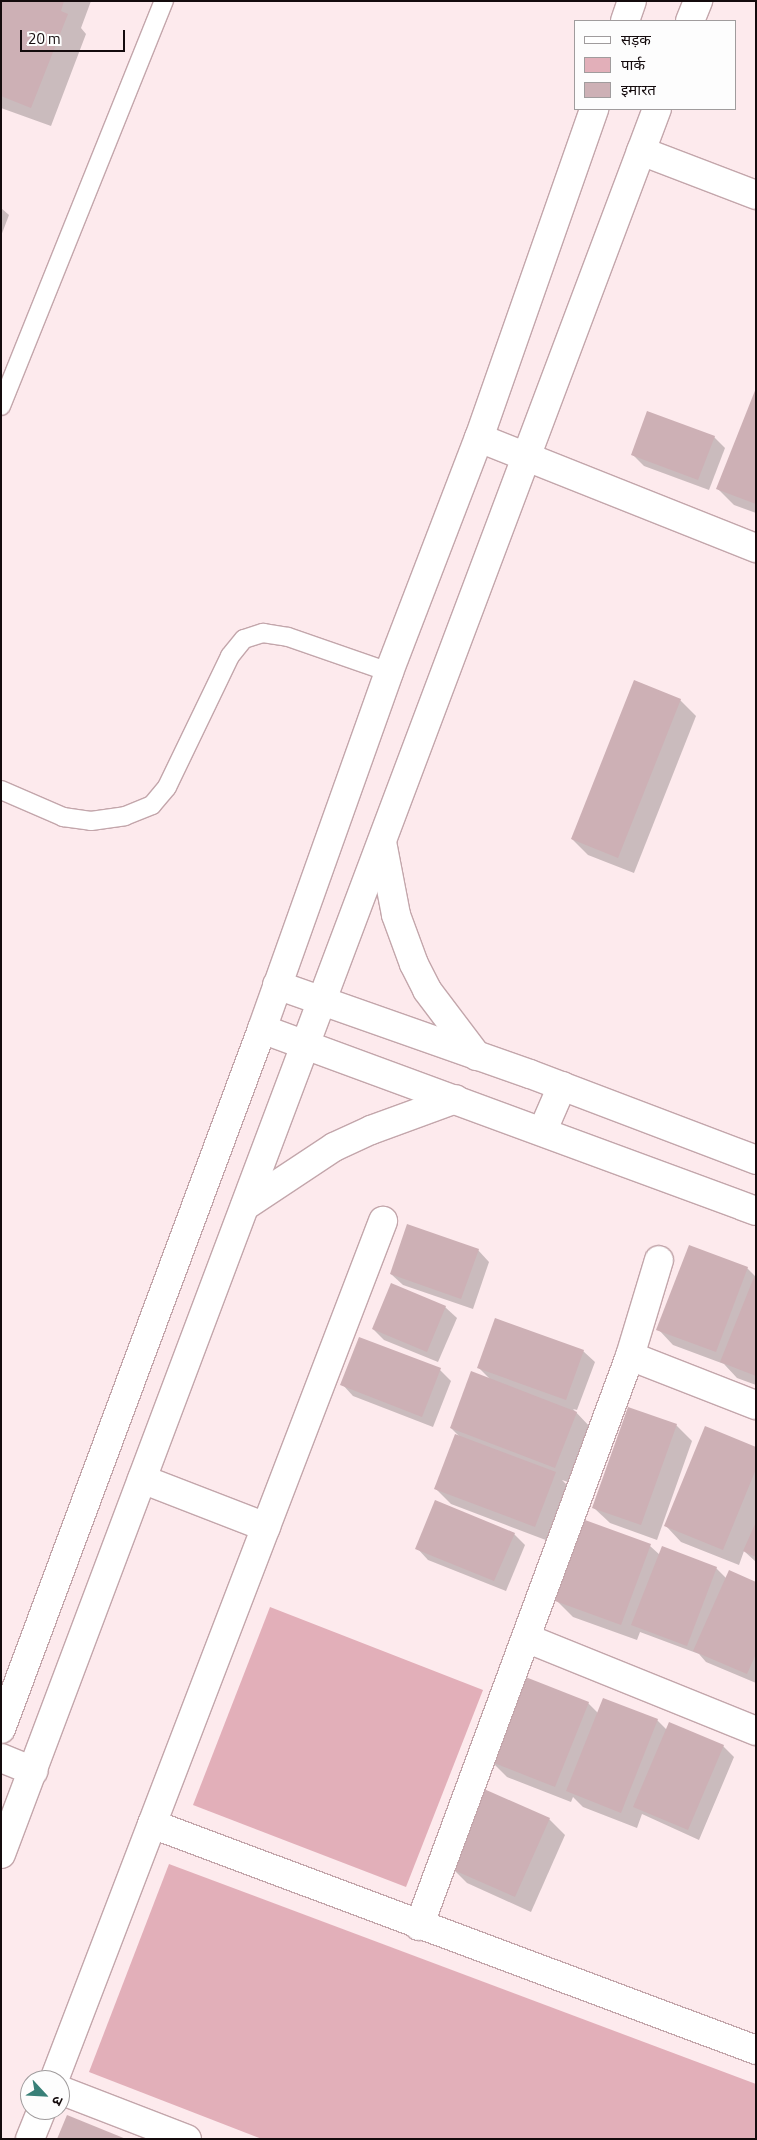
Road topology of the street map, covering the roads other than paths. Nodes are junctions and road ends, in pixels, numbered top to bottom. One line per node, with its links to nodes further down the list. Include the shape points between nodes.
1 (164, 1): 10 (lane)
2 (632, 1): 4 (street)
3 (698, 1): 5 (street)
4 (625, 20)
5 (690, 20)
6 (594, 110): 11 (street)
7 (657, 110): 8 (street)
8 (641, 151): 9 (street); 12 (street)
9 (756, 196)
10 (1, 406)
11 (478, 438): 12 (street); 14 (street)
12 (528, 458): 13 (street); 16 (street)
13 (756, 548)
14 (389, 672): 15 (lane, via 288,637 263,633 244,639 230,656 167,787 152,805 125,816 91,821 63,817); 17 (street)
15 (1, 790)
16 (382, 842): 18 (street); 21 (street, via 396,915 414,964 427,990)
17 (278, 985): 18 (street); 19 (street)
18 (322, 1001): 20 (street); 21 (street)
19 (262, 1029): 20 (street); 35 (street)
20 (305, 1045): 23 (street); 26 (street)
21 (477, 1056): 22 (street)
22 (562, 1086): 24 (street); 25 (street)
23 (456, 1099): 24 (street); 26 (street, via 334,1147)
24 (543, 1130): 27 (street)
25 (756, 1160)
26 (245, 1206): 32 (street)
27 (756, 1211)
28 (382, 1221): 33 (street)
29 (659, 1260): 30 (street)
30 (630, 1356): 31 (street); 34 (street)
31 (756, 1405)
32 (142, 1479): 33 (street); 38 (street)
33 (266, 1527): 39 (street)
34 (526, 1638): 36 (street); 41 (street)
35 (1, 1729)
36 (756, 1732)
37 (1, 1758): 38 (street)
38 (33, 1770): 40 (street)
39 (152, 1824): 41 (street); 43 (street)
40 (4, 1836)
41 (419, 1926): 42 (street)
42 (756, 2050)
43 (58, 2070)
44 (70, 2094): 47 (street)
45 (38, 2120): 46 (street)
46 (30, 2139)
47 (187, 2139)

